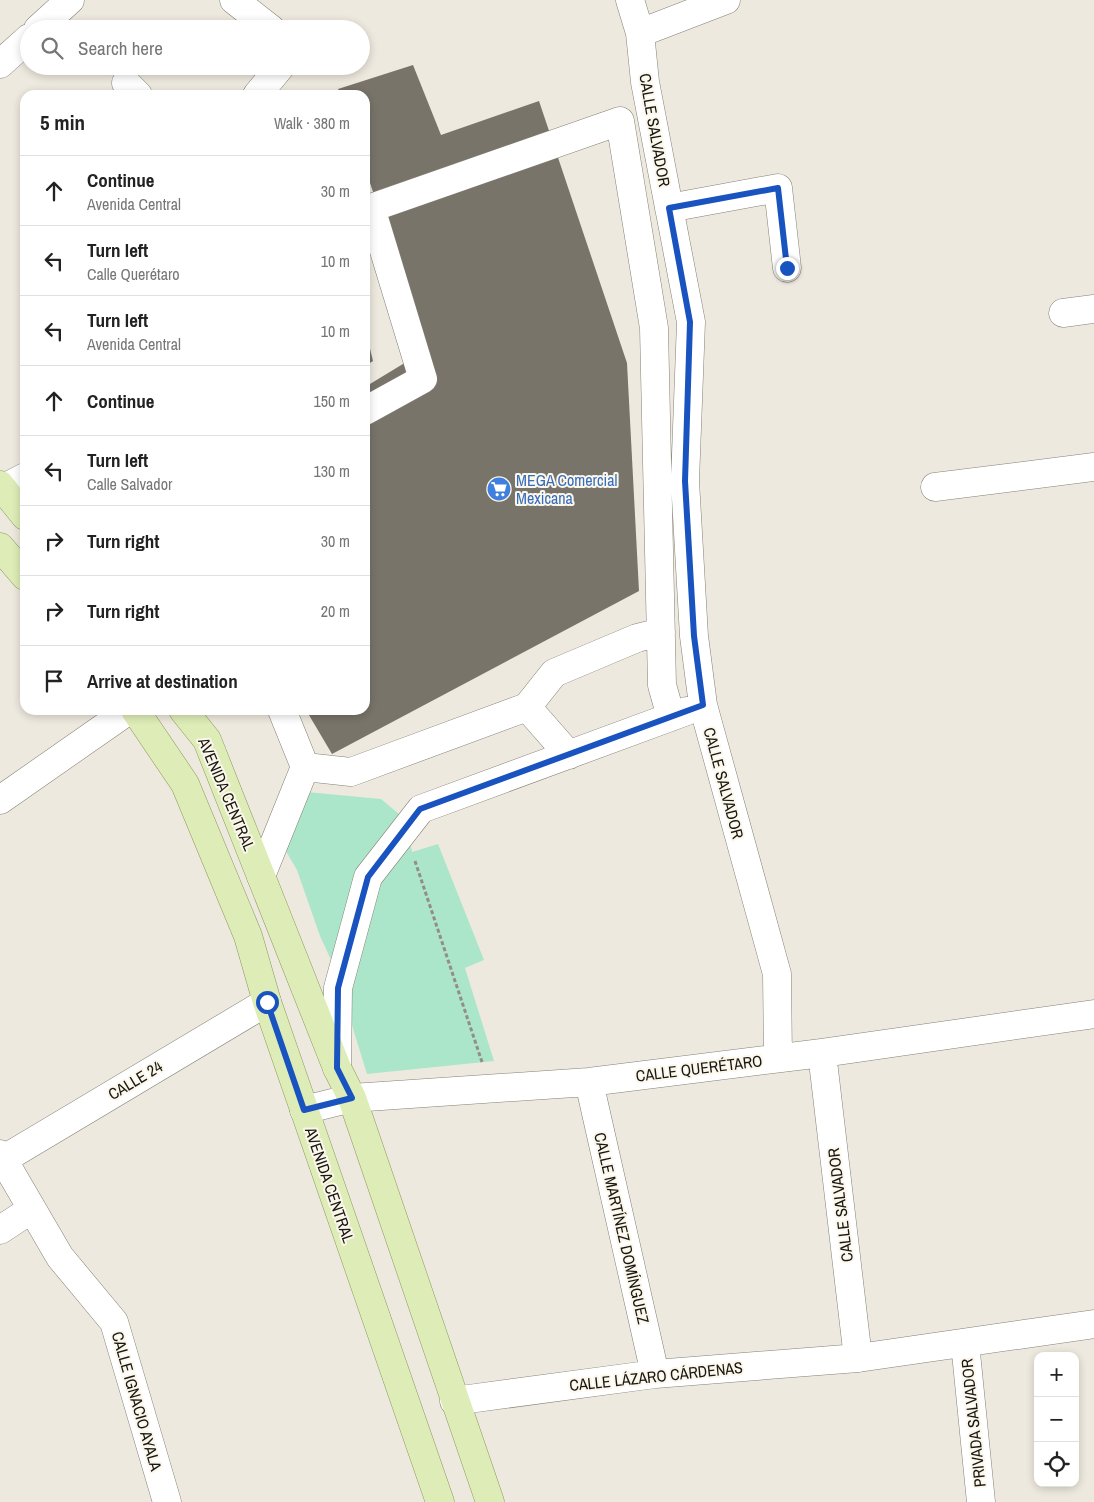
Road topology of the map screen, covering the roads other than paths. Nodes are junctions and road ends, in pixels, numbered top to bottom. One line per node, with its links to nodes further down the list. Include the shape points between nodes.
1 (70, 0): 5 (street)
2 (234, 0): 6 (street)
3 (630, 0): 7 (street, CALLE SALVADOR)
4 (726, 0): 7 (street)
5 (48, 20)
6 (260, 20)
7 (640, 33): 12 (street, CALLE SALVADOR, via 644,82)
8 (20, 46): 9 (street)
9 (0, 64)
10 (274, 75): 11 (street)
11 (261, 90)
12 (669, 208): 13 (street, via 778,188); 24 (street, CALLE SALVADOR, via 690,322 685,481 694,636)
13 (787, 268)
14 (1094, 309): 15 (street)
15 (1063, 313)
16 (370, 408): 23 (street, via 423,379 371,208 620,121 654,328)
17 (1094, 467): 19 (street)
18 (7, 485): 20 (main road)
19 (935, 487)
20 (20, 507)
21 (0, 547): 22 (main road)
22 (20, 570)
23 (661, 632): 25 (street, via 637,638 554,673); 30 (street, via 662,685)
24 (703, 705): 30 (street); 38 (street, CALLE SALVADOR, via 777,974)
25 (527, 707): 31 (street); 32 (street, via 351,772)
26 (122, 715): 33 (street)
27 (138, 715): 35 (main road, AVENIDA CENTRAL, via 185,784 248,936)
28 (187, 715): 34 (main road, AVENIDA CENTRAL, via 207,740)
29 (284, 715): 32 (street)
30 (671, 717): 31 (street)
31 (568, 755): 39 (street, via 420,809 368,877 338,988)
32 (305, 767): 34 (street)
33 (0, 800)
34 (261, 876): 39 (main road, AVENIDA CENTRAL)
35 (267, 1002): 42 (main road, AVENIDA CENTRAL); 43 (street, CALLE 24)
36 (1094, 1014): 37 (street, CALLE QUERÉTARO)
37 (822, 1052): 38 (street, CALLE QUERÉTARO); 48 (street, CALLE SALVADOR)
38 (778, 1058): 40 (street, CALLE QUERÉTARO)
39 (337, 1068): 41 (main road, AVENIDA CENTRAL)
40 (589, 1082): 41 (street, CALLE QUERÉTARO); 49 (street, CALLE MARTÍNEZ DOMÍNGUEZ)
41 (352, 1098): 42 (street, CALLE QUERÉTARO); 50 (main road, AVENIDA CENTRAL)
42 (304, 1110): 52 (main road, AVENIDA CENTRAL)
43 (2, 1156): 44 (street, CALLE IGNACIO AYALA)
44 (32, 1209): 45 (street); 51 (street, CALLE IGNACIO AYALA, via 60,1257 114,1322)
45 (0, 1230)
46 (1094, 1324): 47 (street, CALLE LÁZARO CÁRDENAS)
47 (964, 1343): 48 (street, CALLE LÁZARO CÁRDENAS); 54 (street, PRIVADA SALVADOR)
48 (858, 1358): 49 (street, CALLE LÁZARO CÁRDENAS)
49 (655, 1374): 50 (street, CALLE LÁZARO CÁRDENAS)
50 (454, 1400): 53 (main road, AVENIDA CENTRAL)
51 (167, 1502)
52 (440, 1502)
53 (490, 1502)
54 (981, 1502)

